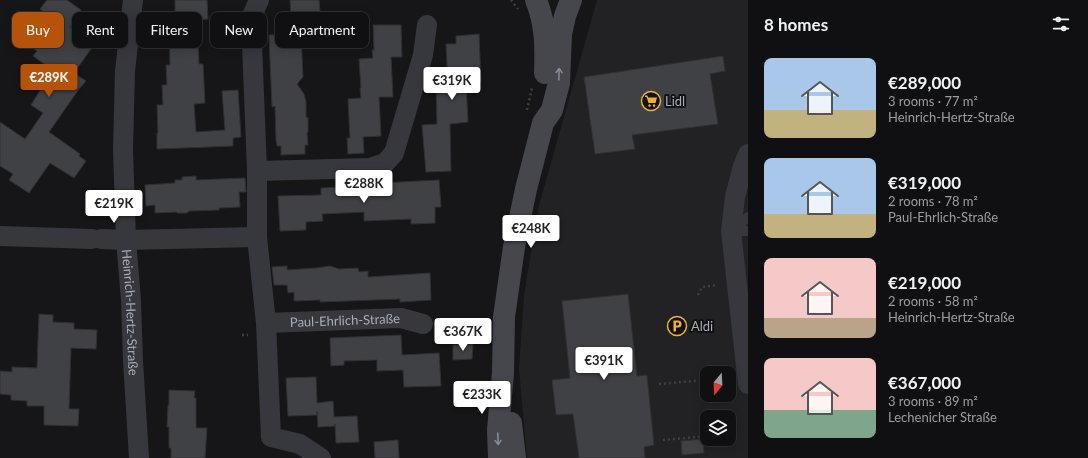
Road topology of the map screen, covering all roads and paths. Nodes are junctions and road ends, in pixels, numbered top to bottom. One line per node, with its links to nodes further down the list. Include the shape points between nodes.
1 (133, 0): 13 (street, Heinrich-Hertz-Straße, via 125,72 123,150)
2 (259, 0): 8 (street, via 251,18)
3 (537, 0): 4 (street, via 553,4); 6 (street, via 545,31 546,54 541,109)
4 (570, 0): 6 (street, one-way to 4, via 552,110 559,83 561,34)
5 (426, 25): 8 (street, via 423,55 394,153 385,163 370,168)
6 (543, 124): 19 (street, via 514,247 504,316)
7 (748, 154): 10 (street, via 735,197)
8 (257, 171): 12 (street)
9 (748, 217): 10 (lane)
10 (740, 231): 14 (street)
11 (0, 236): 13 (street)
12 (257, 237): 13 (street); 16 (street)
13 (126, 240): 25 (street, Heinrich-Hertz-Straße)
14 (736, 284): 15 (path, via 702,287); 18 (street)
15 (698, 295)
16 (266, 323): 17 (street, Paul-Ehrlich-Straße, via 402,318); 26 (street, via 271,437 300,444)
17 (423, 324)
18 (746, 344): 22 (street)
19 (503, 373): 27 (street, one-way to 27, via 498,430); 28 (street)
20 (700, 380): 21 (path)
21 (659, 384)
22 (748, 384)
23 (700, 437): 24 (path)
24 (663, 440)
25 (139, 458)
26 (321, 458)
27 (499, 458)
28 (514, 458)

